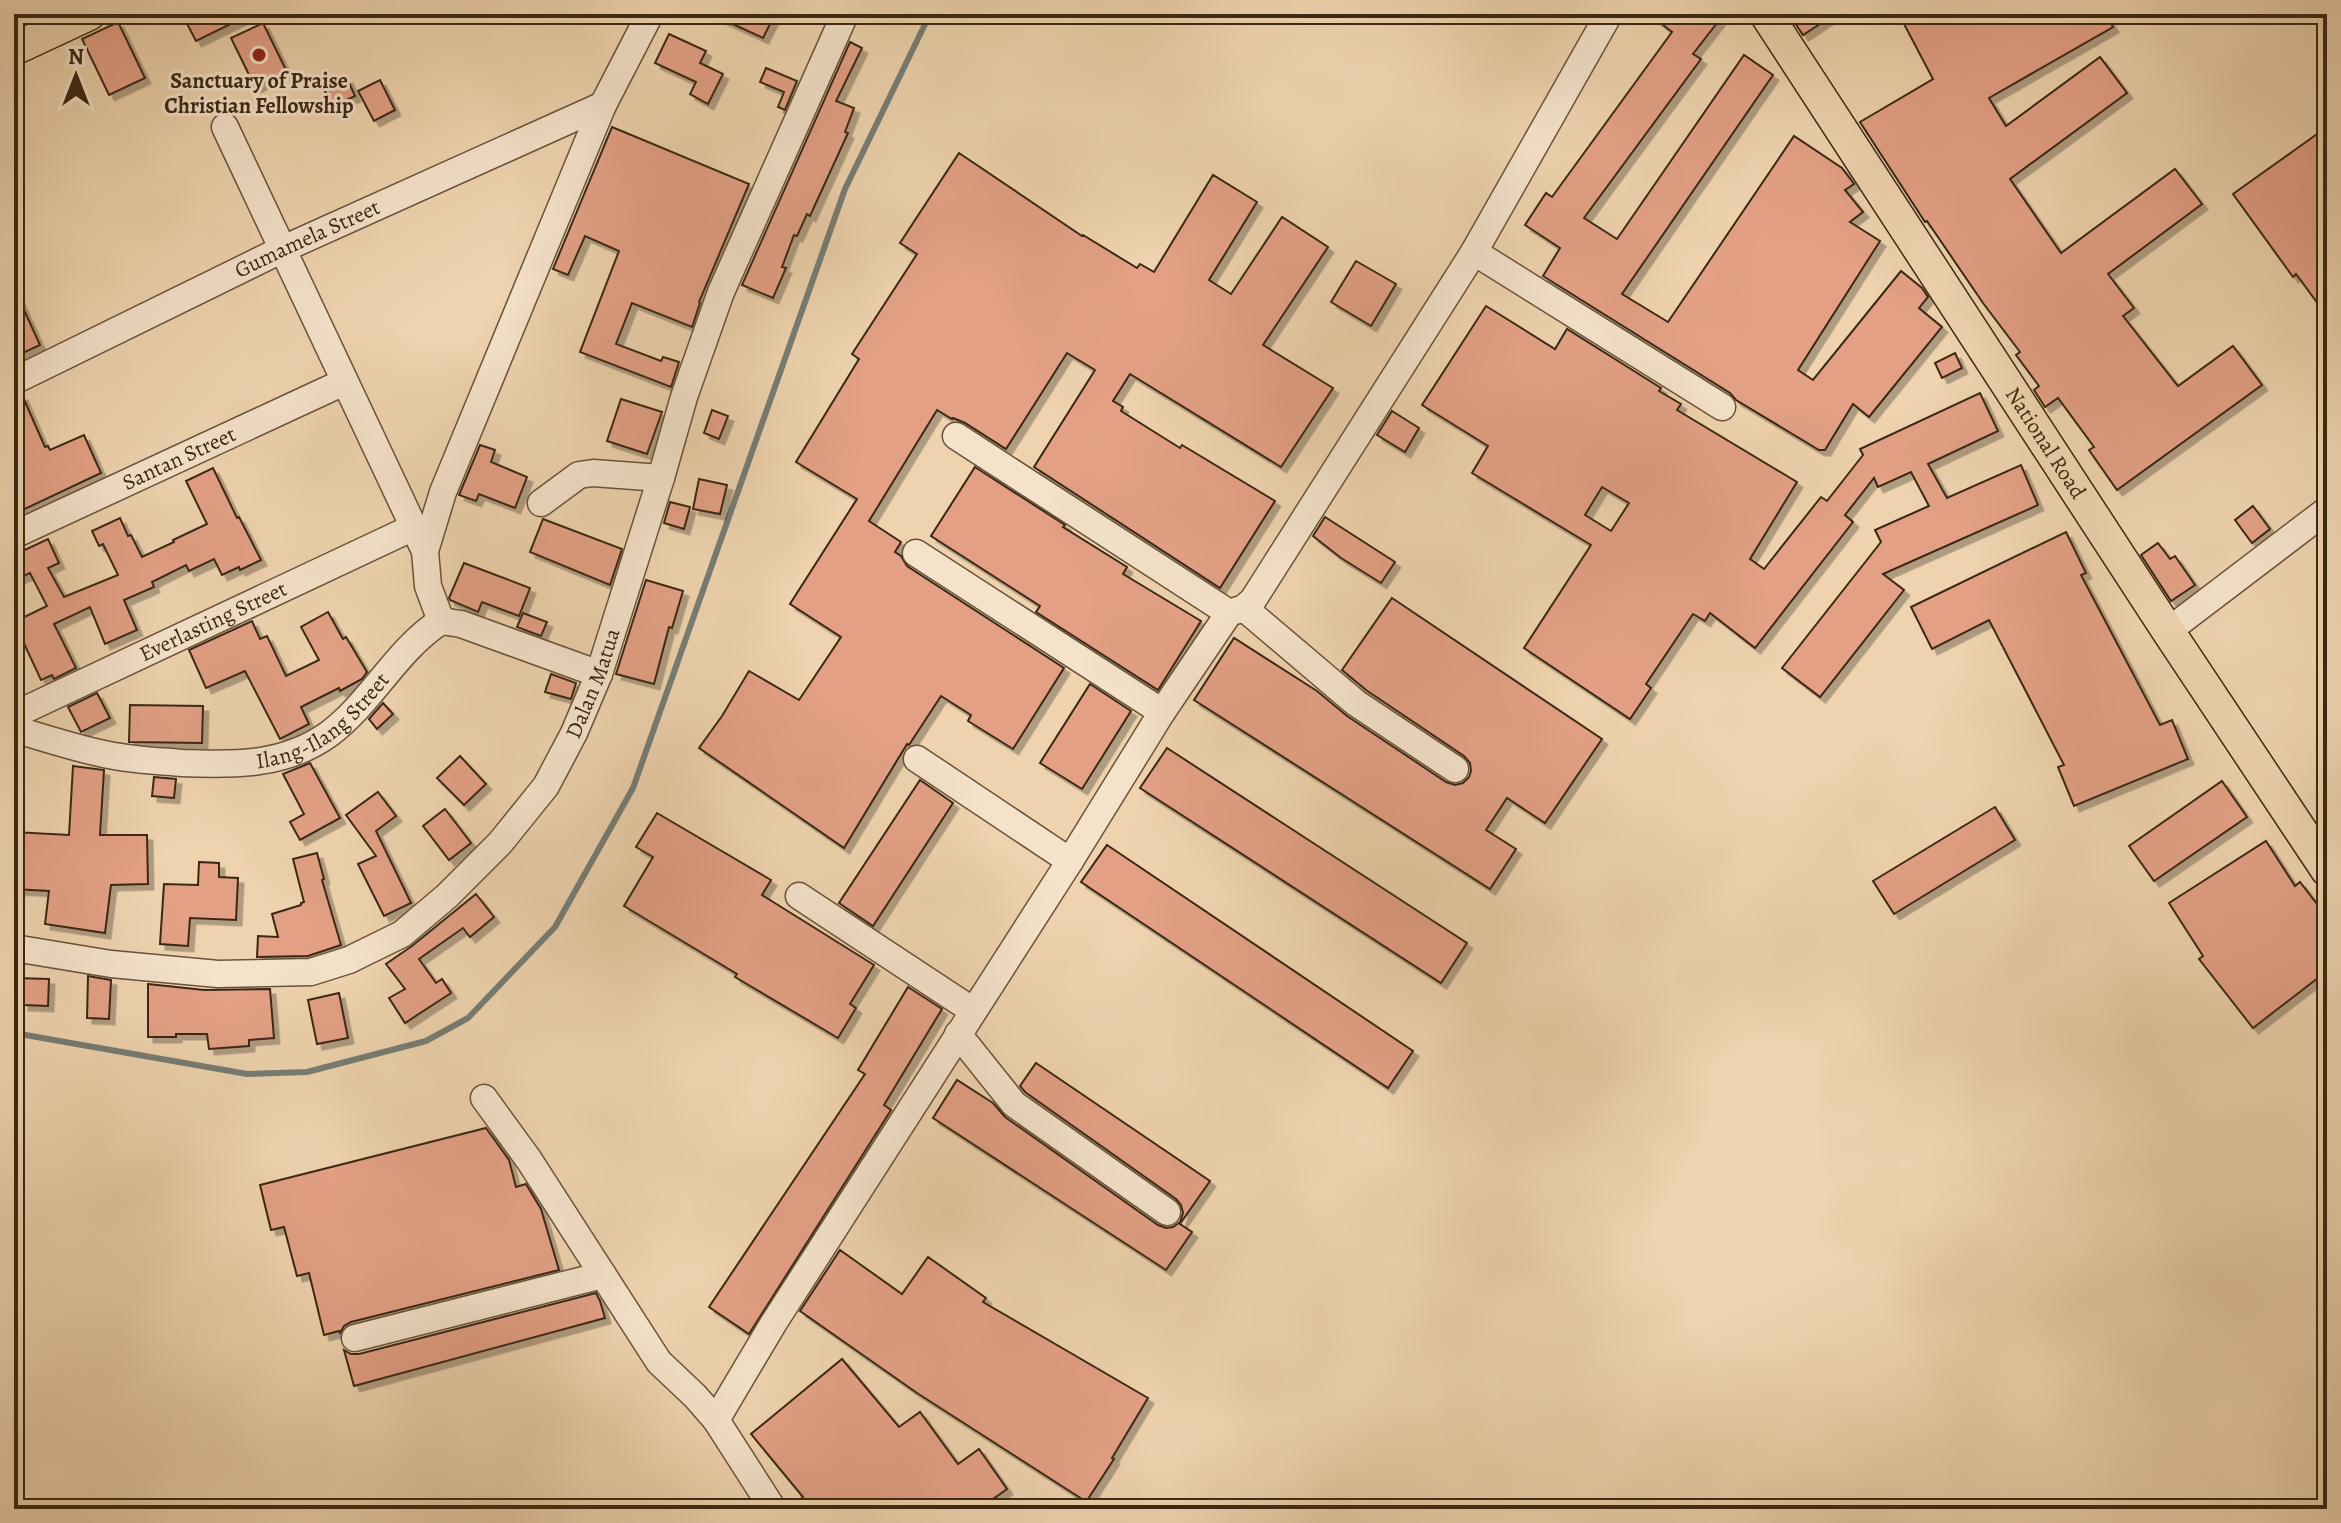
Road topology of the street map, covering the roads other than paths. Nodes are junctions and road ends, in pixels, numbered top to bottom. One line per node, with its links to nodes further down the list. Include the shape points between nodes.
1 (89, 14): 6 (main road)
2 (650, 14): 7 (street)
3 (845, 14): 15 (street, Dalan Matua, via 721,292)
4 (1609, 14): 10 (street)
5 (1766, 14): 24 (main road, National Road)
6 (14, 49)
7 (603, 105): 9 (street, Gumamela Street); 20 (street, via 443,492)
8 (225, 127): 9 (street)
9 (283, 249): 11 (street, Gumamela Street); 12 (street)
10 (1474, 252): 13 (street); 22 (street, via 1253,600)
11 (14, 381)
12 (344, 382): 18 (street); 19 (street, Santan Street)
13 (1722, 407)
14 (956, 436): 22 (street)
15 (661, 478): 16 (street, via 579,475); 25 (street, Dalan Matua)
16 (541, 503)
17 (2327, 510): 24 (street)
18 (414, 527): 20 (street); 27 (street, Everlasting Street)
19 (14, 535)
20 (425, 551): 23 (street, via 428,586)
21 (916, 553): 26 (street)
22 (1237, 610): 26 (street); 30 (street, via 1356,703)
23 (441, 621): 25 (street); 28 (street, Ilang-Ilang Street, via 423,633 329,734 267,761 222,764 108,755)
24 (2168, 631): 32 (main road, National Road)
25 (599, 674): 34 (street, Dalan Matua, via 546,786 500,843 402,934 349,960 311,972 218,974)
26 (1162, 712): 31 (street)
27 (14, 715)
28 (14, 729)
29 (917, 759): 31 (street)
30 (1455, 769)
31 (1070, 861): 35 (street)
32 (2327, 870)
33 (799, 896): 35 (street)
34 (14, 948)
35 (972, 1010): 36 (street)
36 (958, 1034): 38 (street, via 1014,1104); 41 (street)
37 (484, 1098): 39 (street)
38 (1167, 1212)
39 (603, 1275): 40 (street); 41 (street, via 659,1362)
40 (355, 1338)
41 (716, 1420): 42 (street)
42 (773, 1509)

